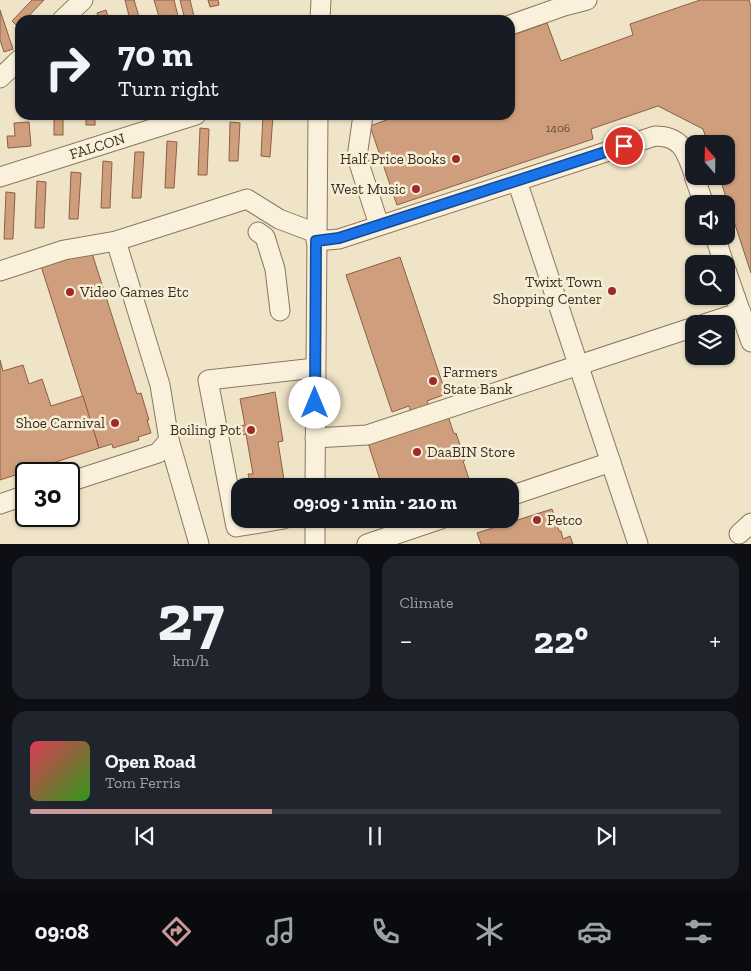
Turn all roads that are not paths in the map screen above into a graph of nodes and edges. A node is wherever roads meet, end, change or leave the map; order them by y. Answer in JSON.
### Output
{"nodes":[{"id":1,"x":83,"y":0,"type":"edge"},
{"id":2,"x":321,"y":0,"type":"edge"},
{"id":3,"x":587,"y":0,"type":"edge"},
{"id":4,"x":67,"y":15,"type":"edge"},
{"id":5,"x":320,"y":15,"type":"edge"},
{"id":6,"x":515,"y":23,"type":"edge"},
{"id":7,"x":15,"y":64,"type":"edge"},
{"id":8,"x":0,"y":78,"type":"edge"},
{"id":9,"x":180,"y":120,"type":"edge"},
{"id":10,"x":318,"y":120,"type":"edge"},
{"id":11,"x":362,"y":120,"type":"edge"},
{"id":12,"x":685,"y":151,"type":"edge"},
{"id":13,"x":0,"y":177,"type":"edge"},
{"id":14,"x":517,"y":181,"type":"junction"},
{"id":15,"x":379,"y":226,"type":"junction"},
{"id":16,"x":258,"y":232,"type":"dead end"},
{"id":17,"x":316,"y":237,"type":"junction"},
{"id":18,"x":116,"y":241,"type":"junction"},
{"id":19,"x":0,"y":271,"type":"edge"},
{"id":20,"x":735,"y":297,"type":"edge"},
{"id":21,"x":280,"y":311,"type":"dead end"},
{"id":22,"x":740,"y":312,"type":"junction"},
{"id":23,"x":731,"y":315,"type":"edge"},
{"id":24,"x":685,"y":330,"type":"edge"},
{"id":25,"x":751,"y":342,"type":"edge"},
{"id":26,"x":578,"y":365,"type":"junction"},
{"id":27,"x":315,"y":368,"type":"junction"},
{"id":28,"x":315,"y":438,"type":"junction"},
{"id":29,"x":169,"y":440,"type":"junction"},
{"id":30,"x":610,"y":462,"type":"junction"},
{"id":31,"x":80,"y":478,"type":"edge"},
{"id":32,"x":315,"y":478,"type":"edge"},
{"id":33,"x":519,"y":493,"type":"edge"},
{"id":34,"x":15,"y":499,"type":"edge"},
{"id":35,"x":231,"y":501,"type":"edge"},
{"id":36,"x":0,"y":504,"type":"edge"},
{"id":37,"x":315,"y":528,"type":"edge"},
{"id":38,"x":414,"y":528,"type":"edge"},
{"id":39,"x":199,"y":544,"type":"edge"},
{"id":40,"x":315,"y":544,"type":"edge"},
{"id":41,"x":367,"y":544,"type":"edge"},
{"id":42,"x":638,"y":544,"type":"edge"}],
"edges":[{"from":1,"to":4,"type":"street"},
{"from":2,"to":5,"type":"street"},
{"from":3,"to":6,"type":"street"},
{"from":7,"to":8,"type":"street"},
{"from":9,"to":13,"type":"street","name":"FALCON"},
{"from":10,"to":17,"type":"street"},
{"from":11,"to":15,"type":"street"},
{"from":12,"to":14,"type":"street"},
{"from":14,"to":15,"type":"street"},
{"from":14,"to":26,"type":"street"},
{"from":15,"to":17,"type":"street"},
{"from":16,"to":21,"type":"street"},
{"from":17,"to":18,"type":"street"},
{"from":17,"to":27,"type":"street"},
{"from":18,"to":19,"type":"street"},
{"from":18,"to":29,"type":"street"},
{"from":20,"to":22,"type":"street"},
{"from":22,"to":23,"type":"street"},
{"from":22,"to":25,"type":"street"},
{"from":24,"to":26,"type":"street"},
{"from":26,"to":28,"type":"street"},
{"from":26,"to":30,"type":"street"},
{"from":27,"to":28,"type":"street"},
{"from":27,"to":35,"type":"street"},
{"from":28,"to":32,"type":"street"},
{"from":29,"to":31,"type":"street"},
{"from":29,"to":39,"type":"street"},
{"from":30,"to":33,"type":"street"},
{"from":30,"to":42,"type":"street"},
{"from":34,"to":36,"type":"street"},
{"from":37,"to":40,"type":"street"},
{"from":38,"to":41,"type":"street"}]}
